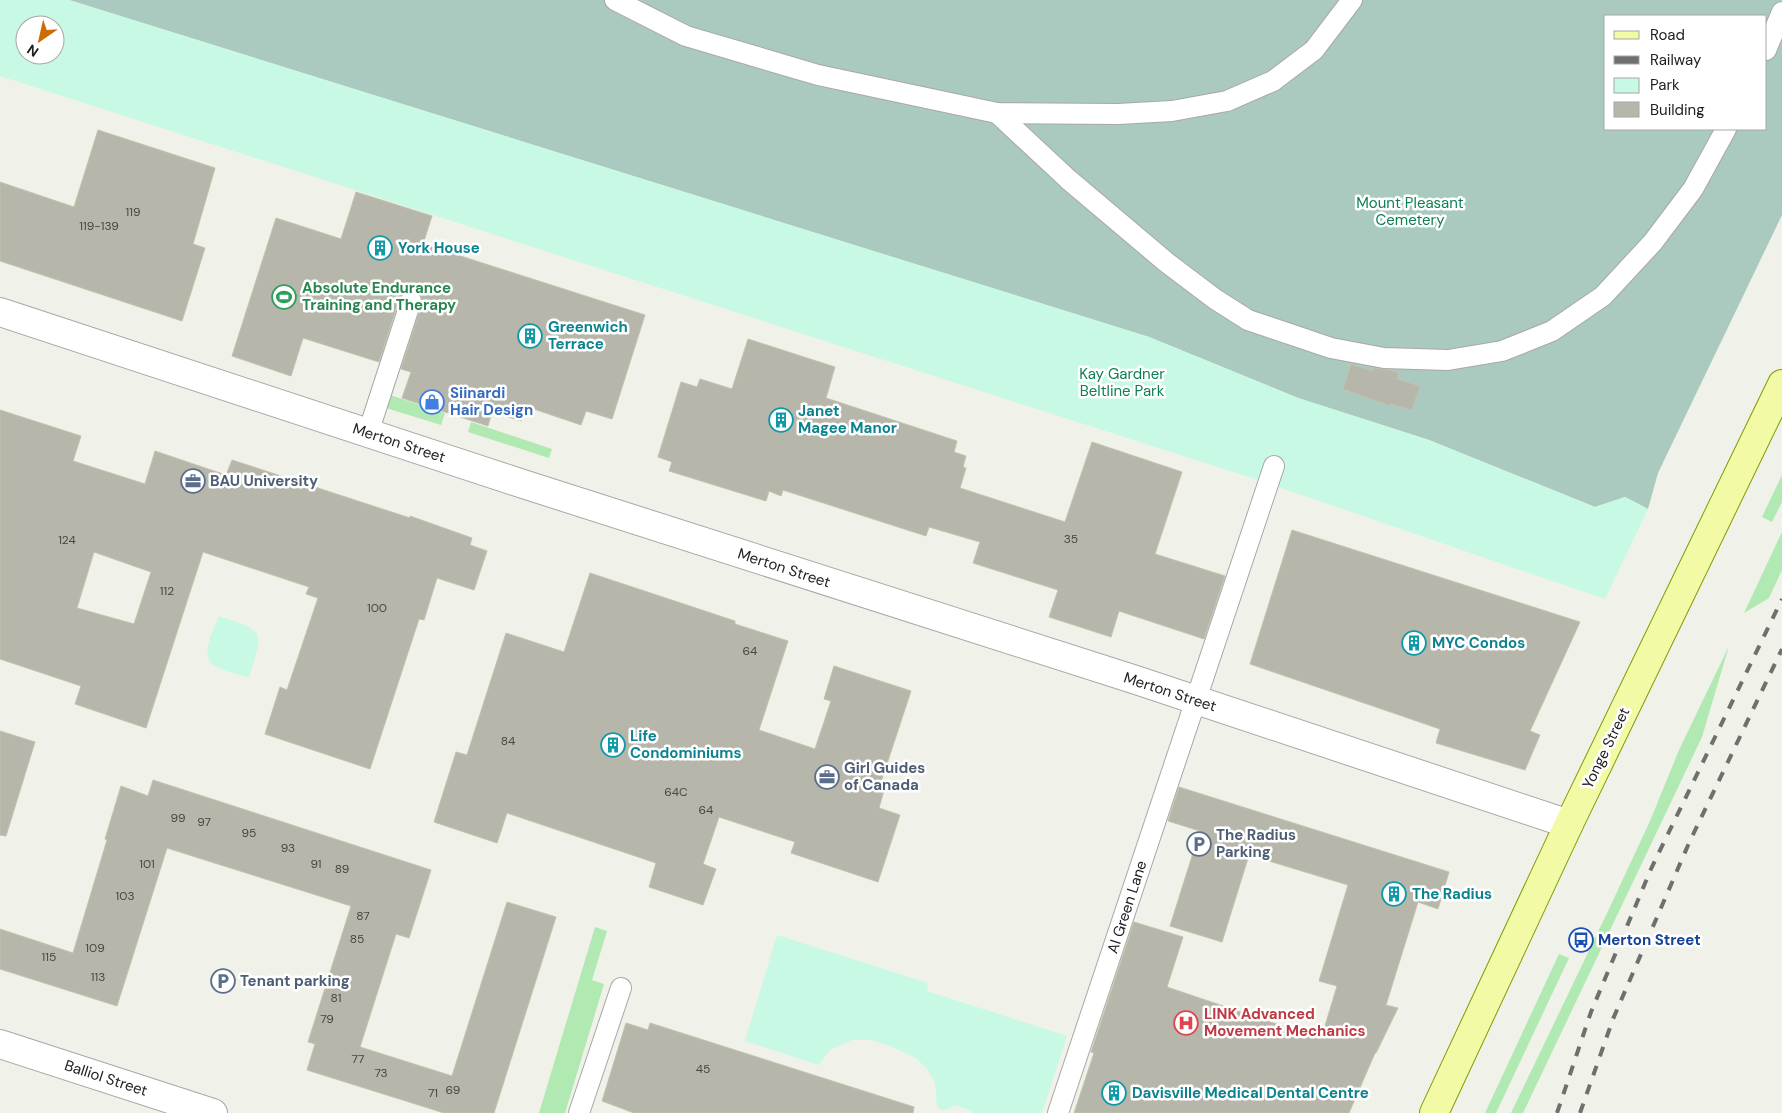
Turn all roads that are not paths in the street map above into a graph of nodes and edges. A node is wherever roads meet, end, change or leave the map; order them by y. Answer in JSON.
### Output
{"nodes":[{"id":1,"x":615,"y":0,"type":"edge"},
{"id":2,"x":1352,"y":0,"type":"edge"},
{"id":3,"x":1782,"y":12,"type":"edge"},
{"id":4,"x":1767,"y":48,"type":"edge"},
{"id":5,"x":997,"y":113,"type":"junction"},
{"id":6,"x":1725,"y":130,"type":"edge"},
{"id":7,"x":411,"y":301,"type":"dead end"},
{"id":8,"x":0,"y":312,"type":"edge"},
{"id":9,"x":1782,"y":384,"type":"edge"},
{"id":10,"x":368,"y":433,"type":"junction"},
{"id":11,"x":1274,"y":466,"type":"dead end"},
{"id":12,"x":1196,"y":700,"type":"junction"},
{"id":13,"x":1569,"y":824,"type":"junction"},
{"id":14,"x":621,"y":988,"type":"dead end"},
{"id":15,"x":0,"y":1044,"type":"edge"},
{"id":16,"x":212,"y":1113,"type":"edge"},
{"id":17,"x":580,"y":1113,"type":"edge"},
{"id":18,"x":1058,"y":1113,"type":"edge"},
{"id":19,"x":1434,"y":1113,"type":"edge"}],
"edges":[{"from":1,"to":5,"type":"lane"},
{"from":2,"to":5,"type":"lane"},
{"from":3,"to":4,"type":"lane"},
{"from":5,"to":6,"type":"lane"},
{"from":7,"to":10,"type":"lane"},
{"from":8,"to":10,"type":"street","name":"Merton Street"},
{"from":9,"to":13,"type":"main road","name":"Yonge Street"},
{"from":10,"to":12,"type":"street","name":"Merton Street"},
{"from":11,"to":12,"type":"lane","name":"Al Green Lane"},
{"from":12,"to":13,"type":"street","name":"Merton Street"},
{"from":12,"to":18,"type":"lane","name":"Al Green Lane"},
{"from":13,"to":19,"type":"main road","name":"Yonge Street"},
{"from":14,"to":17,"type":"lane"},
{"from":15,"to":16,"type":"street","name":"Balliol Street"}]}
